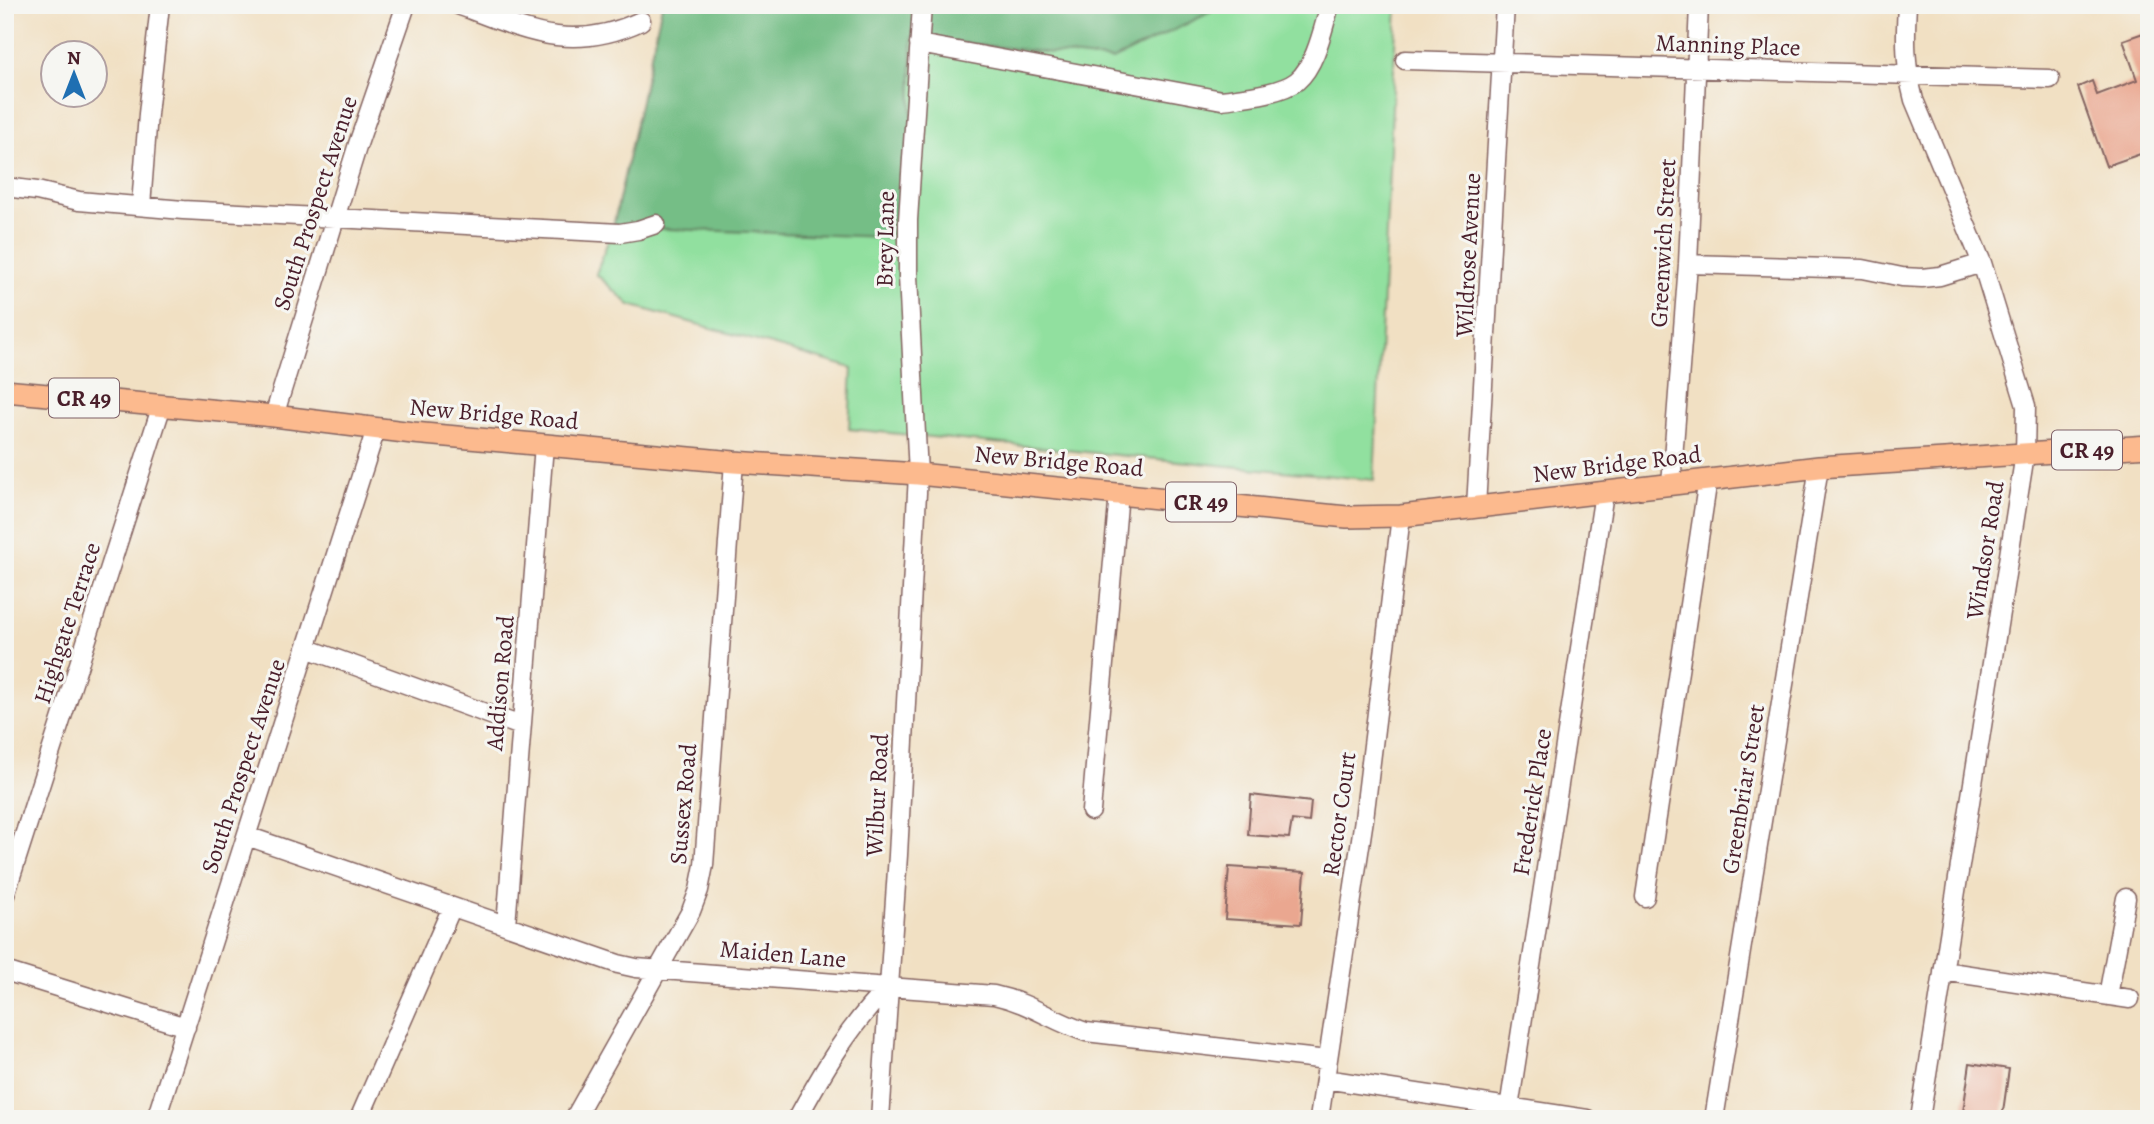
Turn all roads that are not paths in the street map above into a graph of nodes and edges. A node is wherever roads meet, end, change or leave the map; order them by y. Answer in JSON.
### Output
{"nodes":[{"id":1,"x":160,"y":5,"type":"edge"},
{"id":2,"x":406,"y":5,"type":"edge"},
{"id":3,"x":458,"y":5,"type":"edge"},
{"id":4,"x":922,"y":5,"type":"edge"},
{"id":5,"x":1330,"y":5,"type":"edge"},
{"id":6,"x":1505,"y":5,"type":"edge"},
{"id":7,"x":1699,"y":5,"type":"edge"},
{"id":8,"x":1907,"y":5,"type":"edge"},
{"id":9,"x":641,"y":20,"type":"dead end"},
{"id":10,"x":919,"y":44,"type":"junction"},
{"id":11,"x":1405,"y":60,"type":"dead end"},
{"id":12,"x":1503,"y":63,"type":"junction"},
{"id":13,"x":1696,"y":68,"type":"junction"},
{"id":14,"x":1908,"y":75,"type":"junction"},
{"id":15,"x":2050,"y":79,"type":"dead end"},
{"id":16,"x":5,"y":187,"type":"edge"},
{"id":17,"x":141,"y":206,"type":"junction"},
{"id":18,"x":335,"y":218,"type":"junction"},
{"id":19,"x":656,"y":224,"type":"dead end"},
{"id":20,"x":1982,"y":263,"type":"junction"},
{"id":21,"x":1688,"y":264,"type":"junction"},
{"id":22,"x":5,"y":391,"type":"edge"},
{"id":23,"x":162,"y":405,"type":"junction"},
{"id":24,"x":274,"y":416,"type":"junction"},
{"id":25,"x":376,"y":429,"type":"junction"},
{"id":26,"x":544,"y":445,"type":"junction"},
{"id":27,"x":2149,"y":446,"type":"edge"},
{"id":28,"x":2025,"y":454,"type":"junction"},
{"id":29,"x":734,"y":462,"type":"junction"},
{"id":30,"x":1819,"y":467,"type":"junction"},
{"id":31,"x":918,"y":474,"type":"junction"},
{"id":32,"x":1708,"y":479,"type":"junction"},
{"id":33,"x":1671,"y":484,"type":"junction"},
{"id":34,"x":1119,"y":493,"type":"junction"},
{"id":35,"x":1604,"y":493,"type":"junction"},
{"id":36,"x":1476,"y":507,"type":"junction"},
{"id":37,"x":1401,"y":516,"type":"junction"},
{"id":38,"x":306,"y":648,"type":"junction"},
{"id":39,"x":521,"y":726,"type":"junction"},
{"id":40,"x":1091,"y":811,"type":"dead end"},
{"id":41,"x":247,"y":836,"type":"junction"},
{"id":42,"x":5,"y":895,"type":"edge"},
{"id":43,"x":1645,"y":897,"type":"dead end"},
{"id":44,"x":2126,"y":898,"type":"dead end"},
{"id":45,"x":452,"y":907,"type":"junction"},
{"id":46,"x":506,"y":925,"type":"junction"},
{"id":47,"x":659,"y":968,"type":"junction"},
{"id":48,"x":5,"y":971,"type":"edge"},
{"id":49,"x":1943,"y":971,"type":"junction"},
{"id":50,"x":888,"y":987,"type":"junction"},
{"id":51,"x":2108,"y":996,"type":"junction"},
{"id":52,"x":2130,"y":999,"type":"dead end"},
{"id":53,"x":186,"y":1027,"type":"junction"},
{"id":54,"x":1327,"y":1060,"type":"junction"},
{"id":55,"x":1325,"y":1079,"type":"junction"},
{"id":56,"x":1510,"y":1113,"type":"edge"},
{"id":57,"x":156,"y":1119,"type":"edge"},
{"id":58,"x":359,"y":1119,"type":"edge"},
{"id":59,"x":574,"y":1119,"type":"edge"},
{"id":60,"x":797,"y":1119,"type":"edge"},
{"id":61,"x":880,"y":1119,"type":"edge"},
{"id":62,"x":1319,"y":1119,"type":"edge"},
{"id":63,"x":1587,"y":1119,"type":"edge"},
{"id":64,"x":1714,"y":1119,"type":"edge"},
{"id":65,"x":1920,"y":1119,"type":"edge"}],
"edges":[{"from":1,"to":17,"type":"street"},
{"from":2,"to":18,"type":"street","name":"South Prospect Avenue"},
{"from":3,"to":9,"type":"street"},
{"from":4,"to":10,"type":"street","name":"Brey Lane"},
{"from":5,"to":10,"type":"street"},
{"from":6,"to":12,"type":"street","name":"Wildrose Avenue"},
{"from":7,"to":13,"type":"street","name":"Greenwich Street"},
{"from":8,"to":14,"type":"street","name":"Windsor Road"},
{"from":10,"to":31,"type":"street","name":"Brey Lane"},
{"from":11,"to":12,"type":"street","name":"Manning Place"},
{"from":12,"to":13,"type":"street","name":"Manning Place"},
{"from":12,"to":36,"type":"street","name":"Wildrose Avenue"},
{"from":13,"to":14,"type":"street","name":"Manning Place"},
{"from":13,"to":21,"type":"street","name":"Greenwich Street"},
{"from":14,"to":15,"type":"street","name":"Manning Place"},
{"from":14,"to":20,"type":"street","name":"Windsor Road"},
{"from":16,"to":17,"type":"street"},
{"from":17,"to":18,"type":"street"},
{"from":18,"to":19,"type":"street"},
{"from":18,"to":24,"type":"street","name":"South Prospect Avenue"},
{"from":20,"to":21,"type":"street"},
{"from":20,"to":28,"type":"street","name":"Windsor Road"},
{"from":21,"to":33,"type":"street","name":"Greenwich Street"},
{"from":22,"to":23,"type":"main road","name":"New Bridge Road","number":"CR 49"},
{"from":23,"to":24,"type":"main road","name":"New Bridge Road","number":"CR 49"},
{"from":23,"to":42,"type":"street","name":"Highgate Terrace"},
{"from":24,"to":25,"type":"main road","name":"New Bridge Road","number":"CR 49"},
{"from":25,"to":26,"type":"main road","name":"New Bridge Road","number":"CR 49"},
{"from":25,"to":38,"type":"street","name":"South Prospect Avenue"},
{"from":26,"to":29,"type":"main road","name":"New Bridge Road","number":"CR 49"},
{"from":26,"to":39,"type":"street","name":"Addison Road"},
{"from":27,"to":28,"type":"main road","name":"New Bridge Road","number":"CR 49"},
{"from":28,"to":30,"type":"main road","name":"New Bridge Road","number":"CR 49"},
{"from":28,"to":49,"type":"street","name":"Windsor Road"},
{"from":29,"to":31,"type":"main road","name":"New Bridge Road","number":"CR 49"},
{"from":29,"to":47,"type":"street","name":"Sussex Road"},
{"from":30,"to":32,"type":"main road","name":"New Bridge Road","number":"CR 49"},
{"from":30,"to":64,"type":"street","name":"Greenbriar Street"},
{"from":31,"to":34,"type":"main road","name":"New Bridge Road","number":"CR 49"},
{"from":31,"to":50,"type":"street","name":"Wilbur Road"},
{"from":32,"to":33,"type":"main road","name":"New Bridge Road","number":"CR 49"},
{"from":32,"to":43,"type":"street"},
{"from":33,"to":35,"type":"main road","name":"New Bridge Road","number":"CR 49"},
{"from":34,"to":37,"type":"main road","name":"New Bridge Road","number":"CR 49"},
{"from":34,"to":40,"type":"street"},
{"from":35,"to":36,"type":"main road","name":"New Bridge Road","number":"CR 49"},
{"from":35,"to":56,"type":"street","name":"Frederick Place"},
{"from":36,"to":37,"type":"main road","name":"New Bridge Road","number":"CR 49"},
{"from":37,"to":54,"type":"street","name":"Rector Court"},
{"from":38,"to":39,"type":"street"},
{"from":38,"to":41,"type":"street","name":"South Prospect Avenue"},
{"from":39,"to":46,"type":"street","name":"Addison Road"},
{"from":41,"to":45,"type":"street","name":"Maiden Lane"},
{"from":41,"to":53,"type":"street","name":"South Prospect Avenue"},
{"from":44,"to":51,"type":"street"},
{"from":45,"to":46,"type":"street","name":"Maiden Lane"},
{"from":45,"to":58,"type":"street"},
{"from":46,"to":47,"type":"street","name":"Maiden Lane"},
{"from":47,"to":50,"type":"street","name":"Maiden Lane"},
{"from":47,"to":59,"type":"street","name":"Sussex Road"},
{"from":48,"to":53,"type":"street"},
{"from":49,"to":51,"type":"street"},
{"from":49,"to":65,"type":"street","name":"Windsor Road"},
{"from":50,"to":54,"type":"street","name":"Maiden Lane"},
{"from":50,"to":60,"type":"street"},
{"from":50,"to":61,"type":"street","name":"Wilbur Road"},
{"from":51,"to":52,"type":"street"},
{"from":53,"to":57,"type":"street","name":"South Prospect Avenue"},
{"from":54,"to":55,"type":"street","name":"Rector Court"},
{"from":55,"to":56,"type":"street"},
{"from":55,"to":62,"type":"street","name":"Rector Court"},
{"from":56,"to":63,"type":"street"}]}
